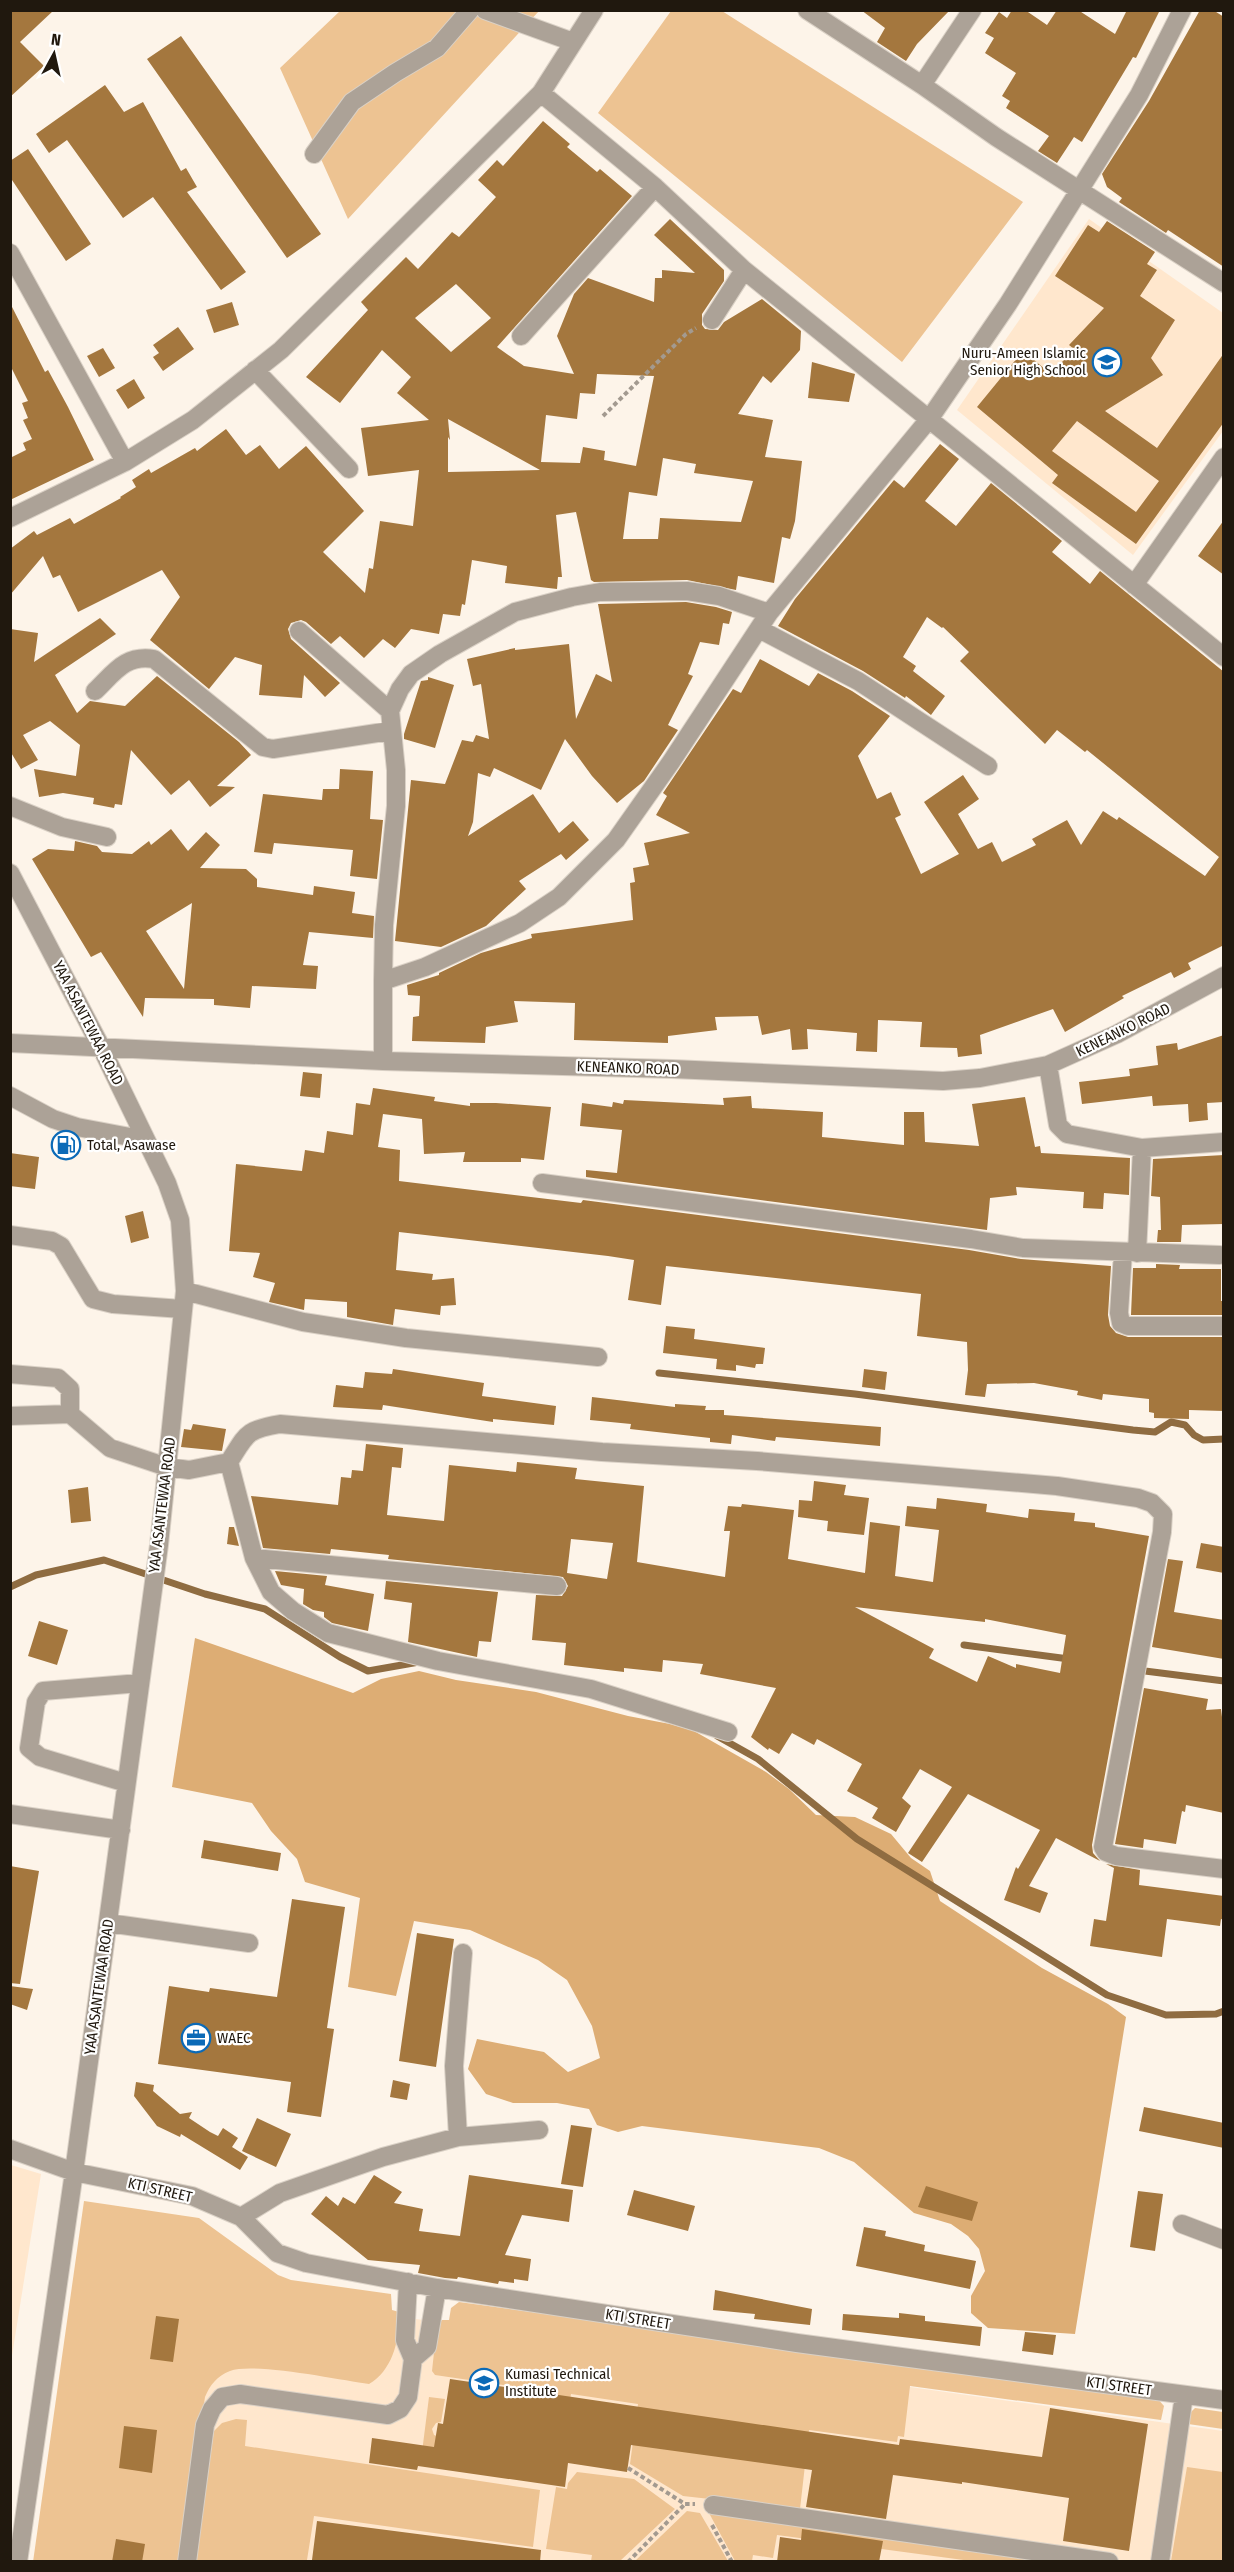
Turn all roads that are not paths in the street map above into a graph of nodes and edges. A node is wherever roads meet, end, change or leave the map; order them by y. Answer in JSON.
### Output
{"nodes":[{"id":1,"x":470,"y":10,"type":"edge"},
{"id":2,"x":485,"y":10,"type":"edge"},
{"id":3,"x":594,"y":10,"type":"edge"},
{"id":4,"x":807,"y":10,"type":"edge"},
{"id":5,"x":972,"y":10,"type":"edge"},
{"id":6,"x":1182,"y":10,"type":"edge"},
{"id":7,"x":573,"y":42,"type":"junction"},
{"id":8,"x":922,"y":85,"type":"junction"},
{"id":9,"x":541,"y":93,"type":"junction"},
{"id":10,"x":314,"y":154,"type":"dead end"},
{"id":11,"x":655,"y":187,"type":"junction"},
{"id":12,"x":1078,"y":189,"type":"junction"},
{"id":13,"x":10,"y":253,"type":"edge"},
{"id":14,"x":744,"y":270,"type":"junction"},
{"id":15,"x":1224,"y":283,"type":"edge"},
{"id":16,"x":712,"y":320,"type":"road end"},
{"id":17,"x":521,"y":336,"type":"dead end"},
{"id":18,"x":255,"y":370,"type":"junction"},
{"id":19,"x":930,"y":418,"type":"junction"},
{"id":20,"x":1224,"y":457,"type":"edge"},
{"id":21,"x":124,"y":462,"type":"junction"},
{"id":22,"x":350,"y":468,"type":"dead end"},
{"id":23,"x":10,"y":518,"type":"edge"},
{"id":24,"x":1134,"y":585,"type":"junction"},
{"id":25,"x":769,"y":613,"type":"junction"},
{"id":26,"x":759,"y":629,"type":"junction"},
{"id":27,"x":299,"y":632,"type":"dead end"},
{"id":28,"x":1224,"y":657,"type":"edge"},
{"id":29,"x":95,"y":691,"type":"dead end"},
{"id":30,"x":390,"y":711,"type":"junction"},
{"id":31,"x":390,"y":731,"type":"junction"},
{"id":32,"x":988,"y":766,"type":"dead end"},
{"id":33,"x":10,"y":806,"type":"edge"},
{"id":34,"x":107,"y":837,"type":"dead end"},
{"id":35,"x":10,"y":873,"type":"edge"},
{"id":36,"x":1224,"y":976,"type":"edge"},
{"id":37,"x":383,"y":981,"type":"junction"},
{"id":38,"x":10,"y":1043,"type":"edge"},
{"id":39,"x":101,"y":1047,"type":"junction"},
{"id":40,"x":383,"y":1061,"type":"junction"},
{"id":41,"x":1048,"y":1065,"type":"junction"},
{"id":42,"x":10,"y":1096,"type":"edge"},
{"id":43,"x":147,"y":1140,"type":"junction"},
{"id":44,"x":1224,"y":1143,"type":"edge"},
{"id":45,"x":1142,"y":1148,"type":"junction"},
{"id":46,"x":542,"y":1183,"type":"dead end"},
{"id":47,"x":10,"y":1235,"type":"edge"},
{"id":48,"x":1130,"y":1252,"type":"junction"},
{"id":49,"x":1220,"y":1256,"type":"dead end"},
{"id":50,"x":185,"y":1291,"type":"junction"},
{"id":51,"x":182,"y":1310,"type":"junction"},
{"id":52,"x":1224,"y":1326,"type":"edge"},
{"id":53,"x":598,"y":1357,"type":"dead end"},
{"id":54,"x":10,"y":1374,"type":"edge"},
{"id":55,"x":70,"y":1414,"type":"junction"},
{"id":56,"x":10,"y":1416,"type":"edge"},
{"id":57,"x":229,"y":1462,"type":"junction"},
{"id":58,"x":167,"y":1467,"type":"junction"},
{"id":59,"x":254,"y":1558,"type":"junction"},
{"id":60,"x":557,"y":1586,"type":"dead end"},
{"id":61,"x":140,"y":1683,"type":"junction"},
{"id":62,"x":728,"y":1732,"type":"dead end"},
{"id":63,"x":126,"y":1784,"type":"junction"},
{"id":64,"x":10,"y":1814,"type":"edge"},
{"id":65,"x":121,"y":1830,"type":"junction"},
{"id":66,"x":1224,"y":1869,"type":"edge"},
{"id":67,"x":108,"y":1923,"type":"junction"},
{"id":68,"x":249,"y":1943,"type":"dead end"},
{"id":69,"x":463,"y":1953,"type":"dead end"},
{"id":70,"x":539,"y":2130,"type":"dead end"},
{"id":71,"x":458,"y":2137,"type":"junction"},
{"id":72,"x":10,"y":2149,"type":"edge"},
{"id":73,"x":74,"y":2172,"type":"junction"},
{"id":74,"x":241,"y":2217,"type":"junction"},
{"id":75,"x":1182,"y":2224,"type":"dead end"},
{"id":76,"x":1224,"y":2241,"type":"edge"},
{"id":77,"x":408,"y":2282,"type":"junction"},
{"id":78,"x":437,"y":2288,"type":"junction"},
{"id":79,"x":413,"y":2359,"type":"junction"},
{"id":80,"x":1184,"y":2395,"type":"junction"},
{"id":81,"x":1224,"y":2400,"type":"edge"},
{"id":82,"x":712,"y":2514,"type":"road end"},
{"id":83,"x":18,"y":2562,"type":"edge"},
{"id":84,"x":187,"y":2562,"type":"edge"},
{"id":85,"x":1108,"y":2562,"type":"edge"},
{"id":86,"x":1160,"y":2562,"type":"edge"}],
"edges":[{"from":1,"to":10,"type":"street"},
{"from":2,"to":7,"type":"street"},
{"from":3,"to":7,"type":"street"},
{"from":4,"to":8,"type":"street"},
{"from":5,"to":8,"type":"street"},
{"from":6,"to":12,"type":"street"},
{"from":7,"to":9,"type":"street"},
{"from":8,"to":12,"type":"street"},
{"from":9,"to":11,"type":"street"},
{"from":9,"to":18,"type":"street"},
{"from":11,"to":14,"type":"street"},
{"from":11,"to":17,"type":"street"},
{"from":12,"to":15,"type":"street"},
{"from":12,"to":19,"type":"street"},
{"from":13,"to":21,"type":"street"},
{"from":14,"to":16,"type":"street"},
{"from":14,"to":19,"type":"street"},
{"from":18,"to":21,"type":"street"},
{"from":18,"to":22,"type":"street"},
{"from":19,"to":24,"type":"street"},
{"from":19,"to":25,"type":"street"},
{"from":20,"to":24,"type":"street"},
{"from":21,"to":23,"type":"street"},
{"from":24,"to":28,"type":"street"},
{"from":25,"to":26,"type":"street"},
{"from":25,"to":30,"type":"street"},
{"from":26,"to":32,"type":"street"},
{"from":26,"to":37,"type":"street"},
{"from":27,"to":30,"type":"street"},
{"from":29,"to":31,"type":"street"},
{"from":30,"to":31,"type":"street"},
{"from":31,"to":37,"type":"street"},
{"from":33,"to":34,"type":"street"},
{"from":35,"to":39,"type":"street","name":"YAA ASANTEWAA ROAD"},
{"from":36,"to":41,"type":"street","name":"KENEANKO ROAD"},
{"from":37,"to":40,"type":"street"},
{"from":38,"to":39,"type":"street","name":"KENEANKO ROAD"},
{"from":39,"to":40,"type":"street","name":"KENEANKO ROAD"},
{"from":39,"to":43,"type":"street","name":"YAA ASANTEWAA ROAD"},
{"from":40,"to":41,"type":"street","name":"KENEANKO ROAD"},
{"from":41,"to":45,"type":"street"},
{"from":42,"to":43,"type":"street"},
{"from":43,"to":50,"type":"street","name":"YAA ASANTEWAA ROAD"},
{"from":44,"to":45,"type":"street"},
{"from":45,"to":48,"type":"street"},
{"from":46,"to":48,"type":"street"},
{"from":47,"to":51,"type":"street"},
{"from":48,"to":49,"type":"street"},
{"from":48,"to":52,"type":"street"},
{"from":50,"to":51,"type":"street","name":"YAA ASANTEWAA ROAD"},
{"from":50,"to":53,"type":"street"},
{"from":51,"to":58,"type":"street","name":"YAA ASANTEWAA ROAD"},
{"from":54,"to":55,"type":"street"},
{"from":55,"to":56,"type":"street"},
{"from":55,"to":58,"type":"street"},
{"from":57,"to":58,"type":"street"},
{"from":57,"to":59,"type":"street"},
{"from":57,"to":66,"type":"street"},
{"from":58,"to":61,"type":"street","name":"YAA ASANTEWAA ROAD"},
{"from":59,"to":60,"type":"street"},
{"from":59,"to":62,"type":"street"},
{"from":61,"to":63,"type":"street","name":"YAA ASANTEWAA ROAD"},
{"from":61,"to":63,"type":"street"},
{"from":63,"to":65,"type":"street","name":"YAA ASANTEWAA ROAD"},
{"from":64,"to":65,"type":"street"},
{"from":65,"to":67,"type":"street","name":"YAA ASANTEWAA ROAD"},
{"from":67,"to":68,"type":"street"},
{"from":67,"to":73,"type":"street","name":"YAA ASANTEWAA ROAD"},
{"from":69,"to":71,"type":"street"},
{"from":70,"to":71,"type":"street"},
{"from":71,"to":74,"type":"street"},
{"from":72,"to":73,"type":"street","name":"KTI STREET"},
{"from":73,"to":74,"type":"street","name":"KTI STREET"},
{"from":73,"to":83,"type":"street","name":"YAA ASANTEWAA ROAD"},
{"from":74,"to":77,"type":"street","name":"KTI STREET"},
{"from":75,"to":76,"type":"street"},
{"from":77,"to":78,"type":"street","name":"KTI STREET"},
{"from":77,"to":79,"type":"street"},
{"from":78,"to":79,"type":"street"},
{"from":78,"to":80,"type":"street","name":"KTI STREET"},
{"from":79,"to":84,"type":"street"},
{"from":80,"to":81,"type":"street","name":"KTI STREET"},
{"from":80,"to":86,"type":"street"},
{"from":82,"to":85,"type":"street"}]}
